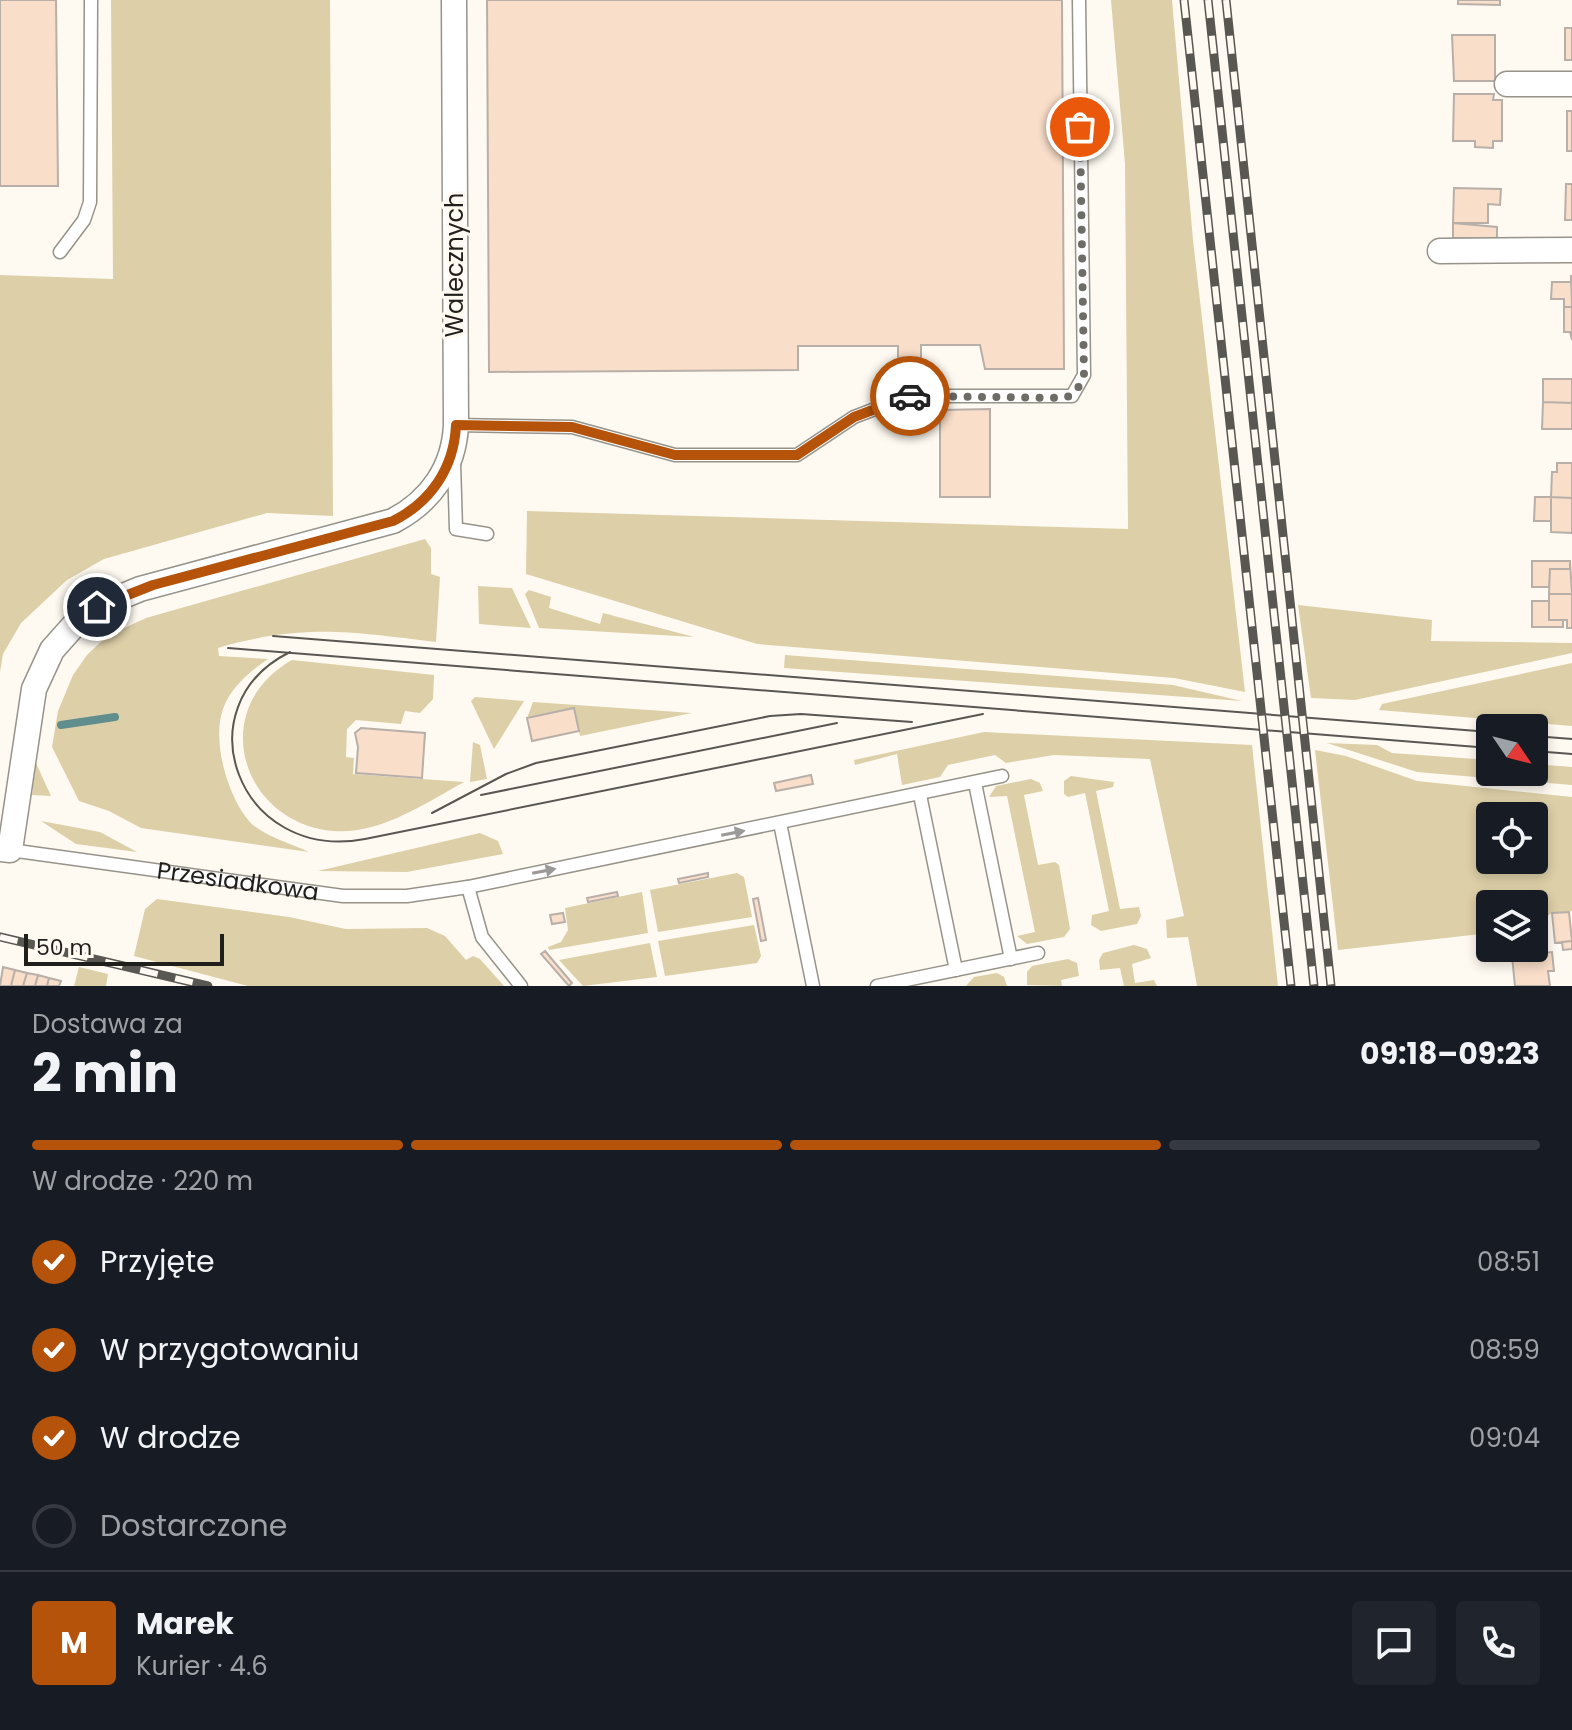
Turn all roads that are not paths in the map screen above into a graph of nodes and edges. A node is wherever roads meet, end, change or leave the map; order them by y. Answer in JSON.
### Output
{"nodes":[{"id":1,"x":91,"y":0,"type":"edge"},
{"id":2,"x":454,"y":0,"type":"edge"},
{"id":3,"x":1079,"y":0,"type":"edge"},
{"id":4,"x":1507,"y":84,"type":"dead end"},
{"id":5,"x":1572,"y":84,"type":"edge"},
{"id":6,"x":1572,"y":250,"type":"edge"},
{"id":7,"x":1440,"y":251,"type":"dead end"},
{"id":8,"x":60,"y":252,"type":"dead end"},
{"id":9,"x":455,"y":437,"type":"junction"},
{"id":10,"x":487,"y":534,"type":"dead end"},
{"id":11,"x":1002,"y":776,"type":"dead end"},
{"id":12,"x":975,"y":783,"type":"junction"},
{"id":13,"x":920,"y":795,"type":"junction"},
{"id":14,"x":780,"y":823,"type":"junction"},
{"id":15,"x":5,"y":849,"type":"edge"},
{"id":16,"x":468,"y":887,"type":"junction"},
{"id":17,"x":1038,"y":953,"type":"dead end"},
{"id":18,"x":1011,"y":959,"type":"junction"},
{"id":19,"x":956,"y":970,"type":"junction"},
{"id":20,"x":521,"y":986,"type":"edge"},
{"id":21,"x":813,"y":986,"type":"edge"},
{"id":22,"x":877,"y":986,"type":"edge"}],
"edges":[{"from":1,"to":8,"type":"lane"},
{"from":2,"to":9,"type":"street","name":"Walecznych"},
{"from":3,"to":9,"type":"lane"},
{"from":4,"to":5,"type":"street"},
{"from":6,"to":7,"type":"street"},
{"from":9,"to":10,"type":"lane","name":"Walecznych"},
{"from":9,"to":15,"type":"street","name":"Przesiadkowa"},
{"from":11,"to":12,"type":"lane","name":"Przesiadkowa"},
{"from":12,"to":13,"type":"lane","name":"Przesiadkowa"},
{"from":12,"to":18,"type":"lane"},
{"from":13,"to":14,"type":"lane","name":"Przesiadkowa"},
{"from":13,"to":19,"type":"lane"},
{"from":16,"to":14,"type":"lane","name":"Przesiadkowa","one_way":true},
{"from":14,"to":21,"type":"lane"},
{"from":15,"to":16,"type":"lane","name":"Przesiadkowa"},
{"from":16,"to":20,"type":"lane"},
{"from":17,"to":18,"type":"lane"},
{"from":18,"to":19,"type":"lane"},
{"from":19,"to":22,"type":"lane"}]}
